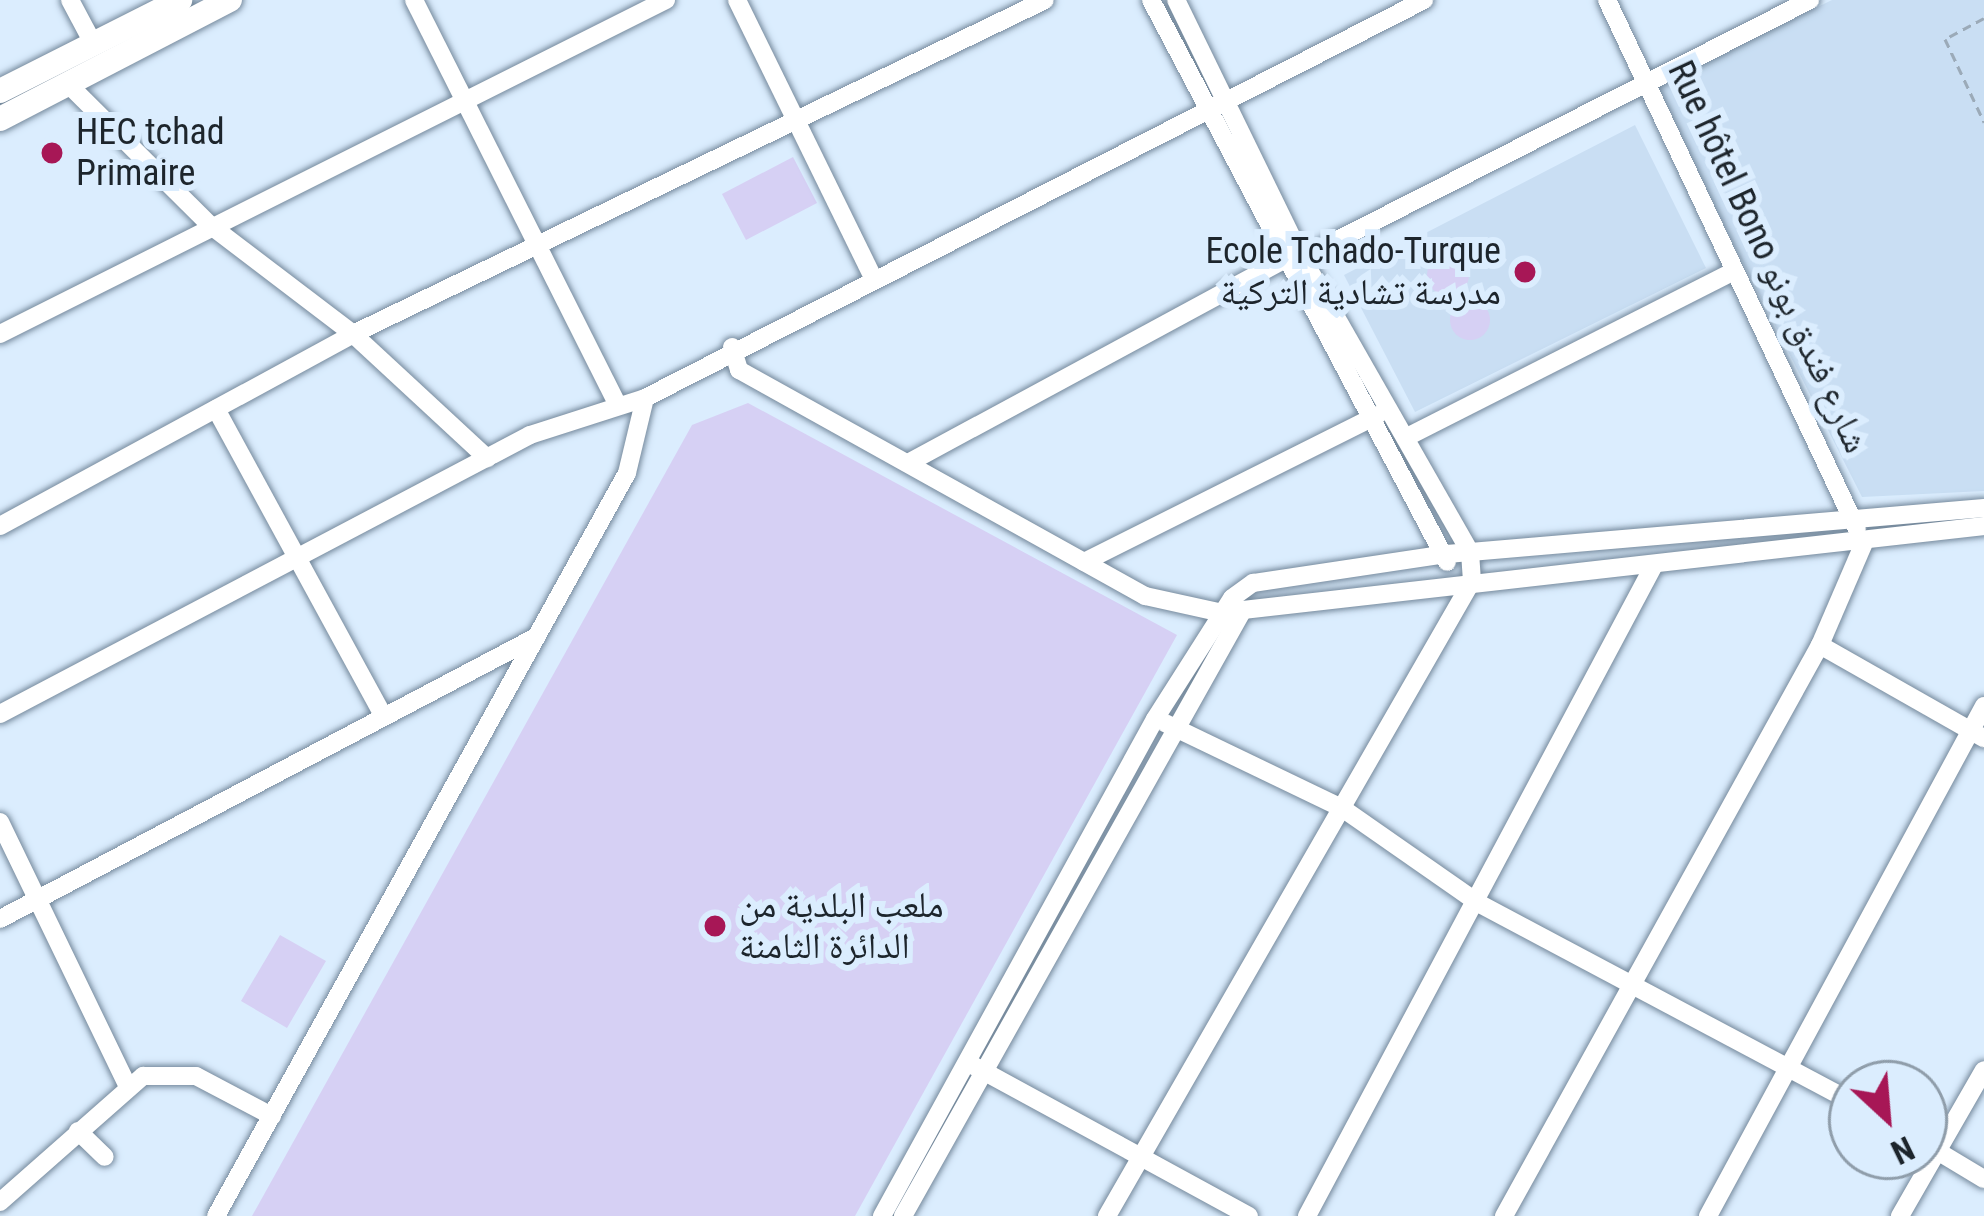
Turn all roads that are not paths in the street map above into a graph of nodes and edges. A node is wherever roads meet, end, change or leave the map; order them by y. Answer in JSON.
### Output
{"nodes":[{"id":1,"x":70,"y":0,"type":"edge"},
{"id":2,"x":181,"y":0,"type":"edge"},
{"id":3,"x":230,"y":0,"type":"edge"},
{"id":4,"x":414,"y":0,"type":"edge"},
{"id":5,"x":666,"y":0,"type":"edge"},
{"id":6,"x":737,"y":0,"type":"edge"},
{"id":7,"x":1045,"y":0,"type":"edge"},
{"id":8,"x":1151,"y":0,"type":"edge"},
{"id":9,"x":1176,"y":0,"type":"edge"},
{"id":10,"x":1424,"y":0,"type":"edge"},
{"id":11,"x":1607,"y":0,"type":"edge"},
{"id":12,"x":1810,"y":0,"type":"edge"},
{"id":13,"x":93,"y":43,"type":"junction"},
{"id":14,"x":1654,"y":83,"type":"junction"},
{"id":15,"x":68,"y":84,"type":"junction"},
{"id":16,"x":0,"y":91,"type":"edge"},
{"id":17,"x":1226,"y":99,"type":"junction"},
{"id":18,"x":467,"y":100,"type":"junction"},
{"id":19,"x":1206,"y":108,"type":"junction"},
{"id":20,"x":0,"y":119,"type":"edge"},
{"id":21,"x":799,"y":123,"type":"junction"},
{"id":22,"x":210,"y":225,"type":"junction"},
{"id":23,"x":546,"y":246,"type":"junction"},
{"id":24,"x":1293,"y":259,"type":"junction"},
{"id":25,"x":1734,"y":271,"type":"junction"},
{"id":26,"x":872,"y":273,"type":"junction"},
{"id":27,"x":0,"y":334,"type":"edge"},
{"id":28,"x":353,"y":334,"type":"junction"},
{"id":29,"x":732,"y":347,"type":"junction"},
{"id":30,"x":645,"y":398,"type":"junction"},
{"id":31,"x":615,"y":400,"type":"junction"},
{"id":32,"x":216,"y":409,"type":"junction"},
{"id":33,"x":1377,"y":415,"type":"junction"},
{"id":34,"x":1409,"y":436,"type":"junction"},
{"id":35,"x":487,"y":458,"type":"junction"},
{"id":36,"x":910,"y":462,"type":"junction"},
{"id":37,"x":1984,"y":508,"type":"edge"},
{"id":38,"x":1854,"y":522,"type":"junction"},
{"id":39,"x":0,"y":526,"type":"edge"},
{"id":40,"x":1984,"y":526,"type":"edge"},
{"id":41,"x":1862,"y":544,"type":"junction"},
{"id":42,"x":1470,"y":552,"type":"junction"},
{"id":43,"x":1447,"y":554,"type":"junction"},
{"id":44,"x":301,"y":558,"type":"junction"},
{"id":45,"x":1084,"y":562,"type":"junction"},
{"id":46,"x":1654,"y":565,"type":"junction"},
{"id":47,"x":1460,"y":585,"type":"junction"},
{"id":48,"x":1222,"y":613,"type":"junction"},
{"id":49,"x":536,"y":637,"type":"junction"},
{"id":50,"x":1820,"y":645,"type":"junction"},
{"id":51,"x":1984,"y":706,"type":"edge"},
{"id":52,"x":0,"y":714,"type":"edge"},
{"id":53,"x":382,"y":714,"type":"junction"},
{"id":54,"x":1164,"y":723,"type":"junction"},
{"id":55,"x":1977,"y":734,"type":"edge"},
{"id":56,"x":1342,"y":808,"type":"junction"},
{"id":57,"x":0,"y":822,"type":"edge"},
{"id":58,"x":39,"y":899,"type":"junction"},
{"id":59,"x":1478,"y":903,"type":"junction"},
{"id":60,"x":0,"y":919,"type":"edge"},
{"id":61,"x":1634,"y":986,"type":"junction"},
{"id":62,"x":976,"y":1067,"type":"junction"},
{"id":63,"x":1790,"y":1067,"type":"junction"},
{"id":64,"x":1984,"y":1070,"type":"edge"},
{"id":65,"x":127,"y":1085,"type":"junction"},
{"id":66,"x":1828,"y":1088,"type":"edge"},
{"id":67,"x":272,"y":1117,"type":"junction"},
{"id":68,"x":1948,"y":1121,"type":"edge"},
{"id":69,"x":78,"y":1131,"type":"junction"},
{"id":70,"x":1142,"y":1154,"type":"junction"},
{"id":71,"x":105,"y":1157,"type":"dead end"},
{"id":72,"x":1948,"y":1158,"type":"edge"},
{"id":73,"x":0,"y":1170,"type":"edge"},
{"id":74,"x":1984,"y":1179,"type":"edge"},
{"id":75,"x":1916,"y":1180,"type":"edge"},
{"id":76,"x":16,"y":1188,"type":"junction"},
{"id":77,"x":0,"y":1202,"type":"edge"},
{"id":78,"x":216,"y":1216,"type":"edge"},
{"id":79,"x":882,"y":1216,"type":"edge"},
{"id":80,"x":903,"y":1216,"type":"edge"},
{"id":81,"x":1107,"y":1216,"type":"edge"},
{"id":82,"x":1249,"y":1216,"type":"edge"},
{"id":83,"x":1307,"y":1216,"type":"edge"},
{"id":84,"x":1504,"y":1216,"type":"edge"},
{"id":85,"x":1708,"y":1216,"type":"edge"},
{"id":86,"x":1900,"y":1216,"type":"edge"}],
"edges":[{"from":1,"to":13,"type":"street"},
{"from":2,"to":13,"type":"main road"},
{"from":3,"to":15,"type":"main road"},
{"from":4,"to":18,"type":"street"},
{"from":5,"to":18,"type":"street"},
{"from":6,"to":21,"type":"street"},
{"from":7,"to":21,"type":"street"},
{"from":8,"to":19,"type":"street"},
{"from":9,"to":17,"type":"street"},
{"from":10,"to":17,"type":"street"},
{"from":11,"to":14,"type":"street","name":"Rue hôtel Bono شارع فندق بونو"},
{"from":12,"to":14,"type":"street"},
{"from":13,"to":16,"type":"main road"},
{"from":14,"to":24,"type":"street"},
{"from":14,"to":25,"type":"street","name":"Rue hôtel Bono شارع فندق بونو"},
{"from":15,"to":20,"type":"main road"},
{"from":15,"to":22,"type":"street"},
{"from":17,"to":19,"type":"street"},
{"from":17,"to":24,"type":"street"},
{"from":18,"to":22,"type":"street"},
{"from":18,"to":23,"type":"street"},
{"from":19,"to":24,"type":"street"},
{"from":19,"to":26,"type":"street"},
{"from":21,"to":23,"type":"street"},
{"from":21,"to":26,"type":"street"},
{"from":22,"to":27,"type":"street"},
{"from":22,"to":28,"type":"street"},
{"from":23,"to":28,"type":"street"},
{"from":23,"to":31,"type":"street"},
{"from":24,"to":33,"type":"street"},
{"from":24,"to":34,"type":"street"},
{"from":24,"to":36,"type":"street"},
{"from":25,"to":34,"type":"street"},
{"from":25,"to":38,"type":"street","name":"Rue hôtel Bono شارع فندق بونو"},
{"from":26,"to":29,"type":"street"},
{"from":28,"to":32,"type":"street"},
{"from":28,"to":35,"type":"street"},
{"from":29,"to":30,"type":"street"},
{"from":29,"to":36,"type":"street"},
{"from":30,"to":31,"type":"street"},
{"from":30,"to":49,"type":"street"},
{"from":31,"to":35,"type":"street"},
{"from":32,"to":39,"type":"street"},
{"from":32,"to":44,"type":"street"},
{"from":33,"to":43,"type":"street"},
{"from":33,"to":45,"type":"street"},
{"from":34,"to":42,"type":"street"},
{"from":35,"to":44,"type":"street"},
{"from":36,"to":45,"type":"street"},
{"from":37,"to":38,"type":"street"},
{"from":38,"to":41,"type":"street","name":"Rue hôtel Bono شارع فندق بونو"},
{"from":38,"to":42,"type":"street"},
{"from":40,"to":41,"type":"street"},
{"from":41,"to":46,"type":"street"},
{"from":41,"to":50,"type":"street"},
{"from":42,"to":43,"type":"street"},
{"from":42,"to":47,"type":"street"},
{"from":43,"to":47,"type":"street"},
{"from":43,"to":48,"type":"street"},
{"from":44,"to":52,"type":"street"},
{"from":44,"to":53,"type":"street"},
{"from":45,"to":48,"type":"street"},
{"from":46,"to":47,"type":"street"},
{"from":46,"to":59,"type":"street"},
{"from":47,"to":54,"type":"street"},
{"from":47,"to":56,"type":"street"},
{"from":48,"to":54,"type":"street"},
{"from":49,"to":53,"type":"street"},
{"from":49,"to":67,"type":"street"},
{"from":50,"to":55,"type":"street"},
{"from":50,"to":61,"type":"street"},
{"from":51,"to":55,"type":"street"},
{"from":53,"to":58,"type":"street"},
{"from":54,"to":56,"type":"street"},
{"from":54,"to":62,"type":"street"},
{"from":55,"to":63,"type":"street"},
{"from":56,"to":59,"type":"street"},
{"from":56,"to":70,"type":"street"},
{"from":57,"to":58,"type":"street"},
{"from":58,"to":60,"type":"street"},
{"from":58,"to":65,"type":"street"},
{"from":59,"to":61,"type":"street"},
{"from":59,"to":83,"type":"street"},
{"from":61,"to":63,"type":"street"},
{"from":61,"to":84,"type":"street"},
{"from":62,"to":70,"type":"street"},
{"from":62,"to":79,"type":"street"},
{"from":62,"to":80,"type":"street"},
{"from":63,"to":66,"type":"street"},
{"from":63,"to":85,"type":"street"},
{"from":64,"to":68,"type":"street"},
{"from":65,"to":67,"type":"street"},
{"from":65,"to":69,"type":"street"},
{"from":67,"to":78,"type":"street"},
{"from":69,"to":71,"type":"street"},
{"from":69,"to":76,"type":"street"},
{"from":70,"to":81,"type":"street"},
{"from":70,"to":82,"type":"street"},
{"from":72,"to":74,"type":"street"},
{"from":73,"to":76,"type":"street"},
{"from":75,"to":86,"type":"street"},
{"from":76,"to":77,"type":"street"}]}
